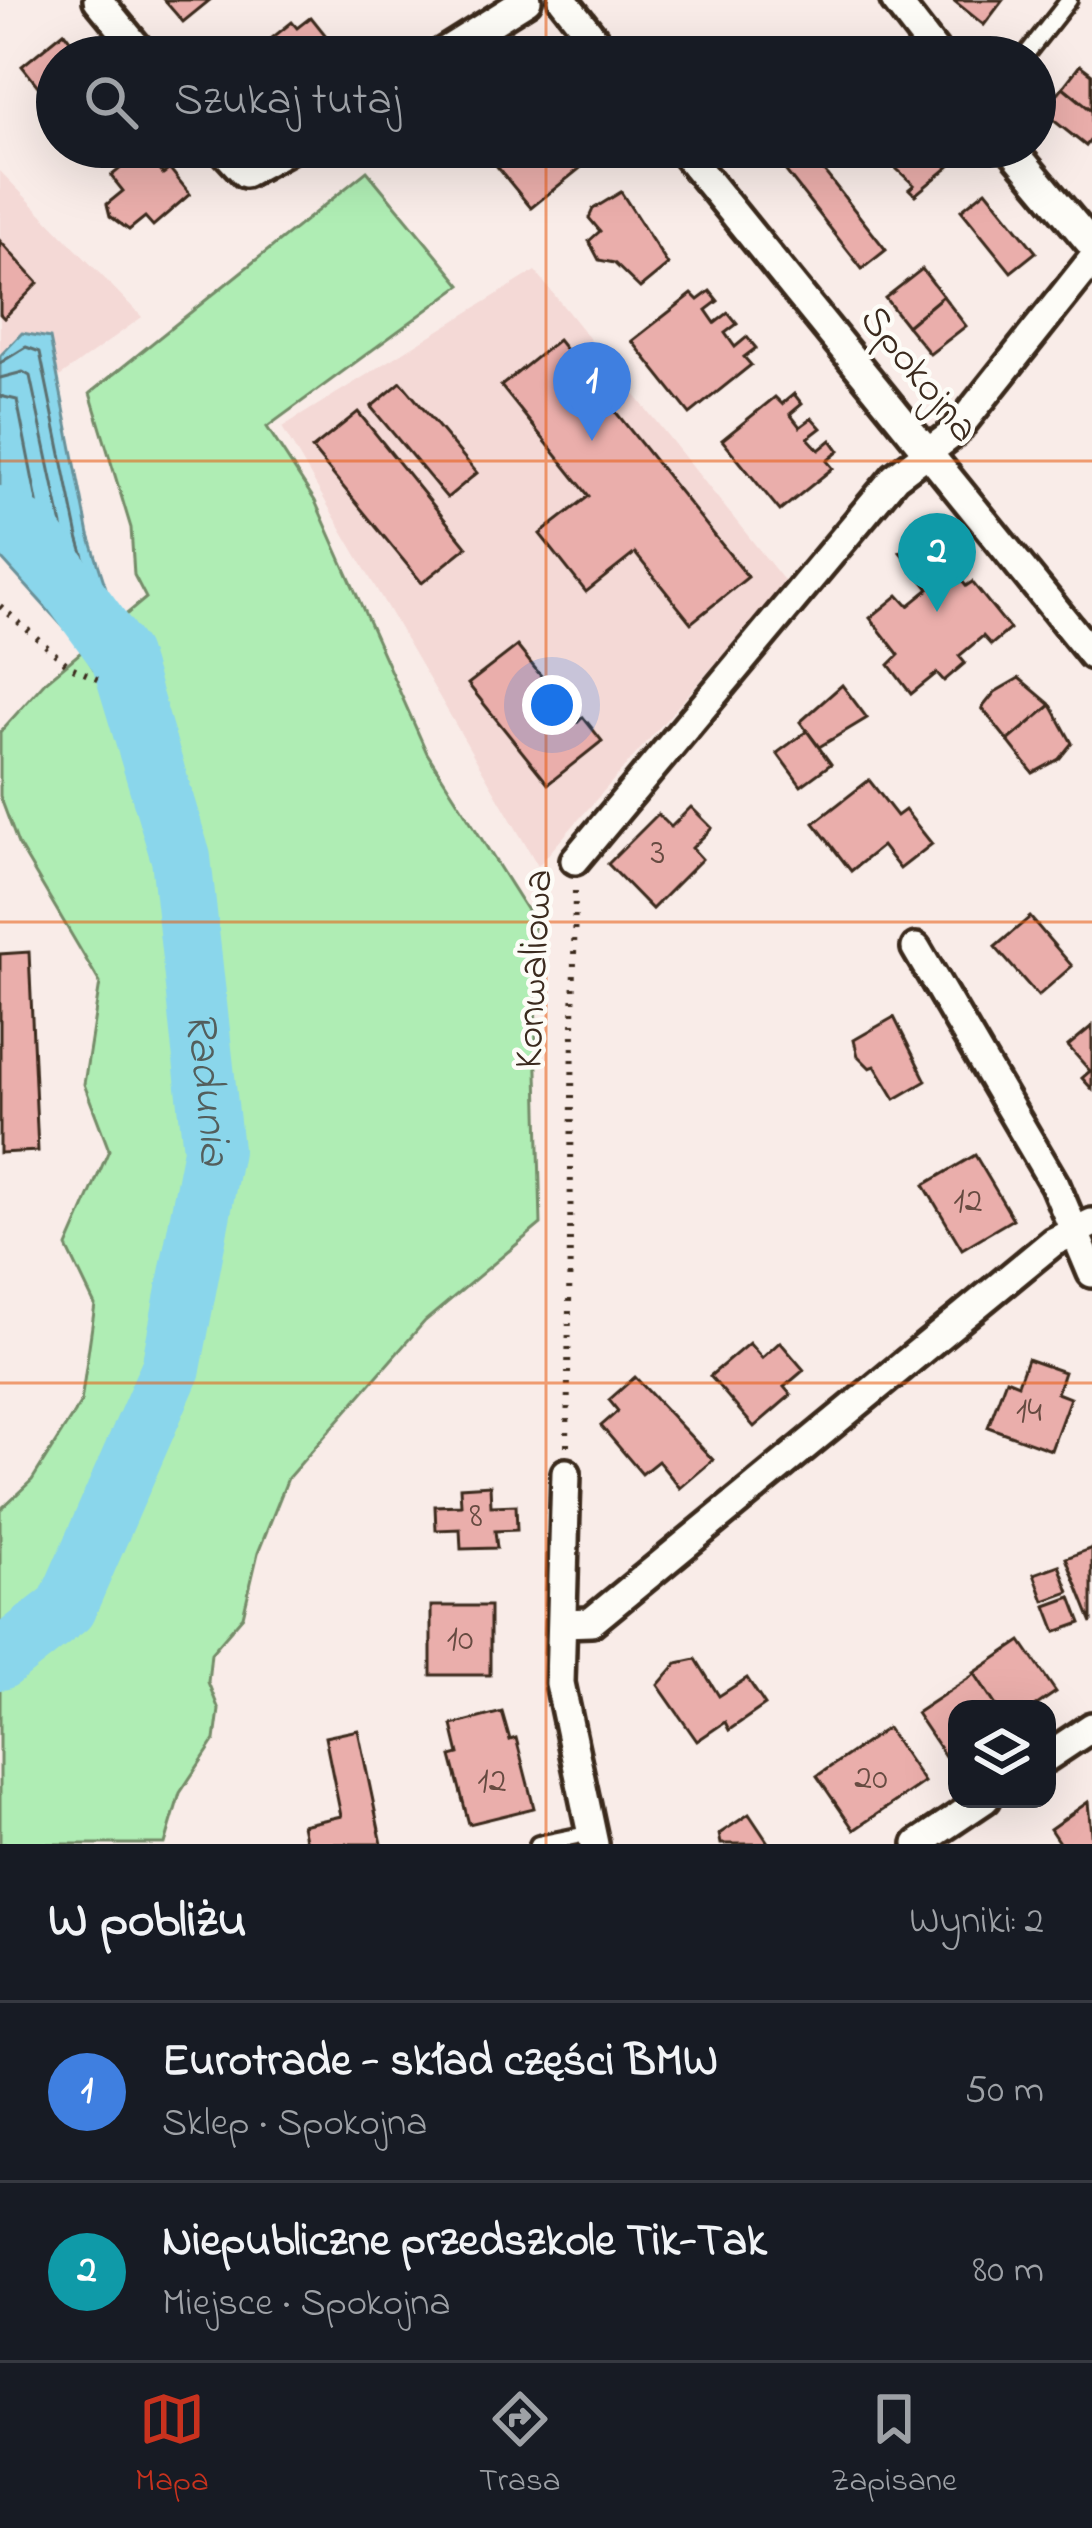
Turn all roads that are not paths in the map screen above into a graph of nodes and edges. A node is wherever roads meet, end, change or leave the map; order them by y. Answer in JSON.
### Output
{"nodes":[{"id":1,"x":98,"y":0,"type":"edge"},
{"id":2,"x":527,"y":0,"type":"edge"},
{"id":3,"x":563,"y":0,"type":"edge"},
{"id":4,"x":895,"y":0,"type":"edge"},
{"id":5,"x":1069,"y":0,"type":"edge"},
{"id":6,"x":128,"y":36,"type":"edge"},
{"id":7,"x":470,"y":36,"type":"edge"},
{"id":8,"x":591,"y":36,"type":"edge"},
{"id":9,"x":923,"y":36,"type":"edge"},
{"id":10,"x":1041,"y":36,"type":"edge"},
{"id":11,"x":697,"y":168,"type":"edge"},
{"id":12,"x":1028,"y":168,"type":"edge"},
{"id":13,"x":1092,"y":245,"type":"edge"},
{"id":14,"x":1092,"y":260,"type":"edge"},
{"id":15,"x":928,"y":455,"type":"junction"},
{"id":16,"x":1092,"y":655,"type":"edge"},
{"id":17,"x":575,"y":860,"type":"road end"},
{"id":18,"x":916,"y":948,"type":"dead end"},
{"id":19,"x":1084,"y":1227,"type":"edge"},
{"id":20,"x":1092,"y":1273,"type":"edge"},
{"id":21,"x":566,"y":1473,"type":"road end"},
{"id":22,"x":562,"y":1623,"type":"junction"},
{"id":23,"x":1092,"y":1727,"type":"edge"},
{"id":24,"x":1056,"y":1751,"type":"edge"},
{"id":25,"x":972,"y":1808,"type":"edge"},
{"id":26,"x":593,"y":1838,"type":"edge"},
{"id":27,"x":538,"y":1844,"type":"edge"},
{"id":28,"x":918,"y":1844,"type":"edge"}],
"edges":[{"from":1,"to":6,"type":"street"},
{"from":2,"to":7,"type":"street"},
{"from":3,"to":8,"type":"street"},
{"from":4,"to":9,"type":"street"},
{"from":5,"to":10,"type":"lane"},
{"from":11,"to":15,"type":"street","name":"Spokojna"},
{"from":12,"to":13,"type":"street"},
{"from":14,"to":15,"type":"street","name":"Konwaliowa"},
{"from":15,"to":16,"type":"street","name":"Spokojna"},
{"from":15,"to":17,"type":"street","name":"Konwaliowa"},
{"from":18,"to":19,"type":"street"},
{"from":19,"to":20,"type":"street"},
{"from":19,"to":22,"type":"street"},
{"from":21,"to":22,"type":"street"},
{"from":22,"to":26,"type":"street"},
{"from":23,"to":24,"type":"street"},
{"from":25,"to":28,"type":"street"},
{"from":26,"to":27,"type":"lane"}]}
